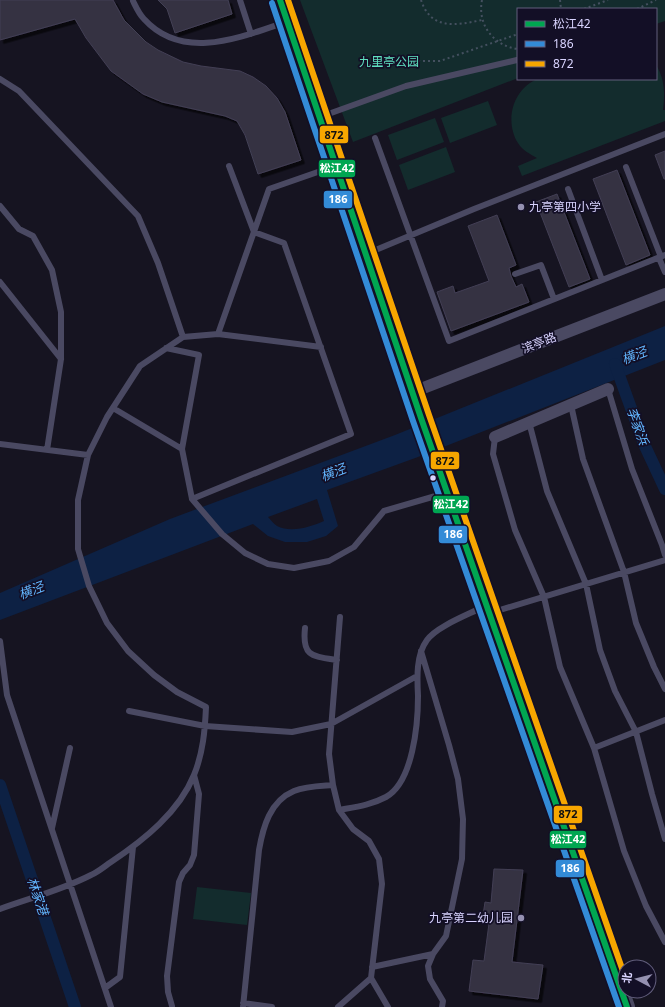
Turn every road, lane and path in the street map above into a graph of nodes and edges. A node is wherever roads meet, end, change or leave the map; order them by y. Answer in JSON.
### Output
{"nodes":[{"id":1,"x":240,"y":0,"type":"edge"},
{"id":2,"x":280,"y":0,"type":"edge"},
{"id":3,"x":422,"y":0,"type":"edge"},
{"id":4,"x":482,"y":0,"type":"edge"},
{"id":5,"x":608,"y":0,"type":"edge"},
{"id":6,"x":656,"y":0,"type":"edge"},
{"id":7,"x":132,"y":1,"type":"dead end"},
{"id":8,"x":424,"y":8,"type":"junction"},
{"id":9,"x":587,"y":8,"type":"edge"},
{"id":10,"x":639,"y":8,"type":"edge"},
{"id":11,"x":420,"y":9,"type":"dead end"},
{"id":12,"x":482,"y":20,"type":"junction"},
{"id":13,"x":288,"y":22,"type":"junction"},
{"id":14,"x":251,"y":34,"type":"junction"},
{"id":15,"x":517,"y":34,"type":"edge"},
{"id":16,"x":496,"y":42,"type":"junction"},
{"id":17,"x":517,"y":49,"type":"edge"},
{"id":18,"x":410,"y":56,"type":"dead end"},
{"id":19,"x":517,"y":60,"type":"edge"},
{"id":20,"x":0,"y":79,"type":"edge"},
{"id":21,"x":320,"y":117,"type":"junction"},
{"id":22,"x":665,"y":134,"type":"edge"},
{"id":23,"x":375,"y":138,"type":"dead end"},
{"id":24,"x":229,"y":166,"type":"dead end"},
{"id":25,"x":336,"y":166,"type":"junction"},
{"id":26,"x":626,"y":167,"type":"dead end"},
{"id":27,"x":568,"y":189,"type":"dead end"},
{"id":28,"x":0,"y":206,"type":"edge"},
{"id":29,"x":254,"y":232,"type":"junction"},
{"id":30,"x":411,"y":235,"type":"junction"},
{"id":31,"x":366,"y":254,"type":"junction"},
{"id":32,"x":662,"y":256,"type":"edge"},
{"id":33,"x":665,"y":272,"type":"edge"},
{"id":34,"x":515,"y":274,"type":"dead end"},
{"id":35,"x":602,"y":280,"type":"junction"},
{"id":36,"x":0,"y":282,"type":"edge"},
{"id":37,"x":665,"y":294,"type":"edge"},
{"id":38,"x":554,"y":299,"type":"junction"},
{"id":39,"x":218,"y":334,"type":"junction"},
{"id":40,"x":183,"y":337,"type":"junction"},
{"id":41,"x":321,"y":347,"type":"junction"},
{"id":42,"x":166,"y":348,"type":"junction"},
{"id":43,"x":61,"y":359,"type":"junction"},
{"id":44,"x":608,"y":389,"type":"joint"},
{"id":45,"x":413,"y":392,"type":"junction"},
{"id":46,"x":571,"y":405,"type":"junction"},
{"id":47,"x":113,"y":408,"type":"junction"},
{"id":48,"x":529,"y":422,"type":"junction"},
{"id":49,"x":495,"y":437,"type":"joint"},
{"id":50,"x":0,"y":444,"type":"edge"},
{"id":51,"x":182,"y":449,"type":"junction"},
{"id":52,"x":47,"y":450,"type":"junction"},
{"id":53,"x":88,"y":455,"type":"junction"},
{"id":54,"x":447,"y":492,"type":"junction"},
{"id":55,"x":192,"y":499,"type":"junction"},
{"id":56,"x":665,"y":555,"type":"edge"},
{"id":57,"x":665,"y":560,"type":"edge"},
{"id":58,"x":624,"y":572,"type":"junction"},
{"id":59,"x":586,"y":584,"type":"junction"},
{"id":60,"x":544,"y":597,"type":"junction"},
{"id":61,"x":488,"y":609,"type":"junction"},
{"id":62,"x":340,"y":617,"type":"dead end"},
{"id":63,"x":305,"y":628,"type":"dead end"},
{"id":64,"x":0,"y":641,"type":"edge"},
{"id":65,"x":421,"y":651,"type":"junction"},
{"id":66,"x":336,"y":660,"type":"junction"},
{"id":67,"x":418,"y":676,"type":"junction"},
{"id":68,"x":665,"y":689,"type":"edge"},
{"id":69,"x":129,"y":711,"type":"dead end"},
{"id":70,"x":665,"y":720,"type":"edge"},
{"id":71,"x":332,"y":724,"type":"junction"},
{"id":72,"x":205,"y":726,"type":"junction"},
{"id":73,"x":636,"y":732,"type":"junction"},
{"id":74,"x":70,"y":748,"type":"dead end"},
{"id":75,"x":594,"y":748,"type":"junction"},
{"id":76,"x":194,"y":775,"type":"junction"},
{"id":77,"x":333,"y":785,"type":"junction"},
{"id":78,"x":339,"y":810,"type":"junction"},
{"id":79,"x":52,"y":830,"type":"junction"},
{"id":80,"x":665,"y":839,"type":"edge"},
{"id":81,"x":133,"y":847,"type":"junction"},
{"id":82,"x":70,"y":884,"type":"junction"},
{"id":83,"x":0,"y":909,"type":"edge"},
{"id":84,"x":665,"y":942,"type":"edge"},
{"id":85,"x":433,"y":954,"type":"junction"},
{"id":86,"x":372,"y":967,"type":"junction"},
{"id":87,"x":370,"y":978,"type":"junction"},
{"id":88,"x":105,"y":988,"type":"junction"},
{"id":89,"x":243,"y":1005,"type":"edge"},
{"id":90,"x":172,"y":1006,"type":"edge"},
{"id":91,"x":111,"y":1007,"type":"edge"},
{"id":92,"x":272,"y":1007,"type":"edge"},
{"id":93,"x":338,"y":1007,"type":"edge"},
{"id":94,"x":388,"y":1007,"type":"edge"},
{"id":95,"x":442,"y":1007,"type":"edge"},
{"id":96,"x":626,"y":1007,"type":"edge"}],
"edges":[{"from":1,"to":14,"type":"lane"},
{"from":2,"to":13,"type":"street"},
{"from":3,"to":8,"type":"path"},
{"from":4,"to":12,"type":"path"},
{"from":5,"to":9,"type":"path"},
{"from":6,"to":10,"type":"path"},
{"from":7,"to":14,"type":"lane"},
{"from":8,"to":11,"type":"path"},
{"from":8,"to":12,"type":"path"},
{"from":12,"to":16,"type":"path"},
{"from":13,"to":14,"type":"lane"},
{"from":13,"to":21,"type":"street"},
{"from":15,"to":16,"type":"path"},
{"from":16,"to":17,"type":"path"},
{"from":16,"to":18,"type":"path"},
{"from":19,"to":21,"type":"lane"},
{"from":20,"to":40,"type":"lane"},
{"from":21,"to":25,"type":"street"},
{"from":22,"to":30,"type":"lane"},
{"from":23,"to":30,"type":"lane"},
{"from":24,"to":29,"type":"lane"},
{"from":25,"to":29,"type":"lane"},
{"from":25,"to":31,"type":"street"},
{"from":26,"to":32,"type":"lane"},
{"from":27,"to":35,"type":"lane"},
{"from":28,"to":43,"type":"lane"},
{"from":29,"to":39,"type":"lane"},
{"from":29,"to":41,"type":"lane"},
{"from":30,"to":31,"type":"lane"},
{"from":30,"to":38,"type":"lane"},
{"from":31,"to":45,"type":"street"},
{"from":32,"to":33,"type":"lane"},
{"from":32,"to":35,"type":"lane"},
{"from":34,"to":38,"type":"lane"},
{"from":35,"to":38,"type":"lane"},
{"from":36,"to":43,"type":"lane"},
{"from":37,"to":45,"type":"street","name":"滨亭路"},
{"from":39,"to":40,"type":"lane"},
{"from":39,"to":41,"type":"lane"},
{"from":40,"to":42,"type":"lane"},
{"from":41,"to":55,"type":"lane"},
{"from":42,"to":47,"type":"lane"},
{"from":42,"to":51,"type":"lane"},
{"from":43,"to":52,"type":"lane"},
{"from":44,"to":46,"type":"street"},
{"from":44,"to":56,"type":"lane"},
{"from":45,"to":54,"type":"street"},
{"from":46,"to":48,"type":"street"},
{"from":46,"to":58,"type":"lane"},
{"from":47,"to":51,"type":"lane"},
{"from":47,"to":53,"type":"lane"},
{"from":48,"to":49,"type":"street"},
{"from":48,"to":59,"type":"lane"},
{"from":49,"to":60,"type":"lane"},
{"from":50,"to":52,"type":"lane"},
{"from":51,"to":55,"type":"lane"},
{"from":52,"to":53,"type":"lane"},
{"from":53,"to":72,"type":"lane"},
{"from":54,"to":55,"type":"lane"},
{"from":54,"to":61,"type":"street"},
{"from":57,"to":58,"type":"lane"},
{"from":58,"to":59,"type":"lane"},
{"from":58,"to":68,"type":"lane"},
{"from":59,"to":60,"type":"lane"},
{"from":59,"to":73,"type":"lane"},
{"from":60,"to":61,"type":"lane"},
{"from":60,"to":75,"type":"lane"},
{"from":61,"to":65,"type":"lane"},
{"from":61,"to":96,"type":"street"},
{"from":62,"to":66,"type":"lane"},
{"from":63,"to":66,"type":"lane"},
{"from":64,"to":79,"type":"lane"},
{"from":65,"to":67,"type":"lane"},
{"from":65,"to":85,"type":"lane"},
{"from":66,"to":71,"type":"lane"},
{"from":67,"to":71,"type":"lane"},
{"from":67,"to":78,"type":"lane"},
{"from":69,"to":72,"type":"lane"},
{"from":70,"to":73,"type":"lane"},
{"from":71,"to":72,"type":"lane"},
{"from":71,"to":77,"type":"lane"},
{"from":72,"to":76,"type":"lane"},
{"from":73,"to":75,"type":"lane"},
{"from":73,"to":80,"type":"lane"},
{"from":74,"to":79,"type":"lane"},
{"from":75,"to":84,"type":"lane"},
{"from":76,"to":81,"type":"lane"},
{"from":76,"to":90,"type":"lane"},
{"from":77,"to":78,"type":"lane"},
{"from":77,"to":89,"type":"lane"},
{"from":78,"to":86,"type":"lane"},
{"from":79,"to":82,"type":"lane"},
{"from":81,"to":82,"type":"lane"},
{"from":81,"to":88,"type":"lane"},
{"from":82,"to":83,"type":"lane"},
{"from":82,"to":88,"type":"lane"},
{"from":85,"to":86,"type":"lane"},
{"from":85,"to":95,"type":"lane"},
{"from":86,"to":87,"type":"lane"},
{"from":87,"to":93,"type":"lane"},
{"from":87,"to":94,"type":"lane"},
{"from":88,"to":91,"type":"lane"},
{"from":89,"to":92,"type":"lane"}]}
